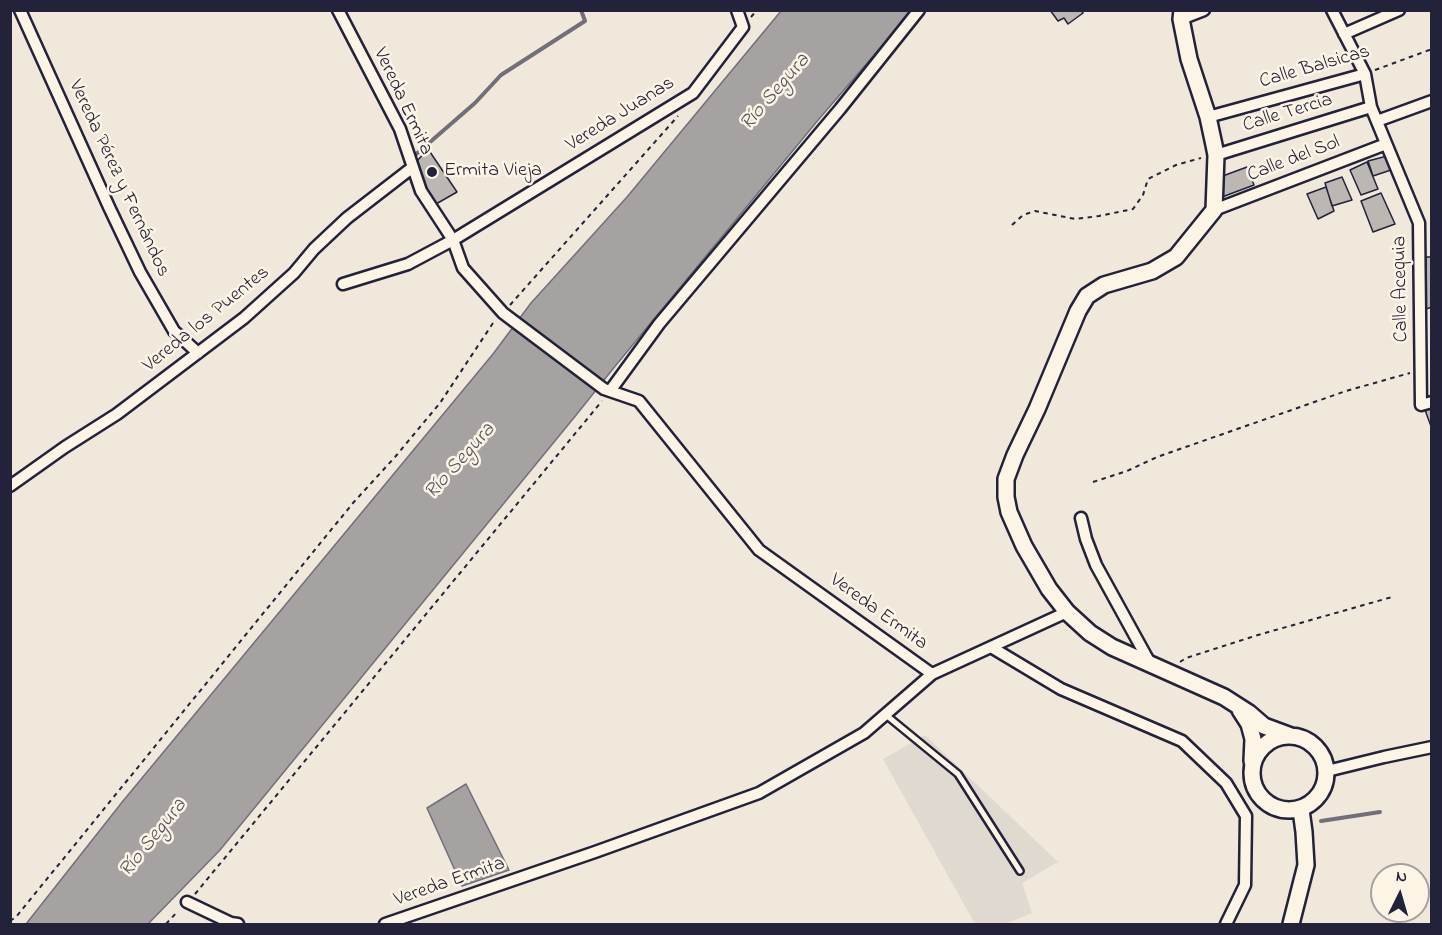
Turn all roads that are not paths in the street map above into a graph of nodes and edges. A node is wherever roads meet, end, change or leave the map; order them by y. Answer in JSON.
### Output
{"nodes":[{"id":1,"x":20,"y":10,"type":"edge"},
{"id":2,"x":338,"y":10,"type":"edge"},
{"id":3,"x":737,"y":10,"type":"edge"},
{"id":4,"x":919,"y":10,"type":"edge"},
{"id":5,"x":1204,"y":10,"type":"edge"},
{"id":6,"x":1332,"y":10,"type":"edge"},
{"id":7,"x":1399,"y":10,"type":"edge"},
{"id":8,"x":1181,"y":15,"type":"edge"},
{"id":9,"x":1344,"y":34,"type":"junction"},
{"id":10,"x":1365,"y":74,"type":"junction"},
{"id":11,"x":1431,"y":101,"type":"edge"},
{"id":12,"x":1371,"y":107,"type":"junction"},
{"id":13,"x":1208,"y":117,"type":"junction"},
{"id":14,"x":1377,"y":121,"type":"junction"},
{"id":15,"x":1386,"y":144,"type":"junction"},
{"id":16,"x":1216,"y":154,"type":"junction"},
{"id":17,"x":413,"y":167,"type":"junction"},
{"id":18,"x":1214,"y":210,"type":"junction"},
{"id":19,"x":1431,"y":218,"type":"edge"},
{"id":20,"x":1419,"y":223,"type":"junction"},
{"id":21,"x":453,"y":240,"type":"junction"},
{"id":22,"x":344,"y":284,"type":"dead end"},
{"id":23,"x":1426,"y":318,"type":"edge"},
{"id":24,"x":198,"y":353,"type":"junction"},
{"id":25,"x":607,"y":390,"type":"junction"},
{"id":26,"x":1426,"y":404,"type":"edge"},
{"id":27,"x":10,"y":486,"type":"edge"},
{"id":28,"x":1081,"y":518,"type":"dead end"},
{"id":29,"x":1067,"y":612,"type":"junction"},
{"id":30,"x":991,"y":647,"type":"junction"},
{"id":31,"x":1151,"y":664,"type":"junction"},
{"id":32,"x":932,"y":674,"type":"junction"},
{"id":33,"x":1239,"y":707,"type":"junction"},
{"id":34,"x":886,"y":714,"type":"junction"},
{"id":35,"x":1291,"y":736,"type":"junction"},
{"id":36,"x":1431,"y":747,"type":"edge"},
{"id":37,"x":1328,"y":771,"type":"junction"},
{"id":38,"x":1252,"y":775,"type":"junction"},
{"id":39,"x":1300,"y":810,"type":"junction"},
{"id":40,"x":1020,"y":871,"type":"dead end"},
{"id":41,"x":187,"y":902,"type":"road end"},
{"id":42,"x":238,"y":924,"type":"edge"},
{"id":43,"x":385,"y":924,"type":"edge"},
{"id":44,"x":1226,"y":924,"type":"edge"},
{"id":45,"x":1291,"y":924,"type":"edge"}],
"edges":[{"from":1,"to":24,"type":"street","name":"Vereda Pérez y Fernándos"},
{"from":2,"to":17,"type":"street","name":"Vereda Ermita"},
{"from":3,"to":21,"type":"street","name":"Vereda Juanas"},
{"from":4,"to":25,"type":"street"},
{"from":5,"to":8,"type":"street"},
{"from":6,"to":9,"type":"street","name":"Calle Acequia"},
{"from":7,"to":9,"type":"street"},
{"from":8,"to":13,"type":"main road"},
{"from":9,"to":10,"type":"street","name":"Calle Acequia"},
{"from":10,"to":12,"type":"street","name":"Calle Acequia"},
{"from":10,"to":13,"type":"street","name":"Calle Balsicas"},
{"from":11,"to":14,"type":"street"},
{"from":12,"to":14,"type":"street","name":"Calle Acequia"},
{"from":12,"to":16,"type":"street","name":"Calle Tercia"},
{"from":13,"to":16,"type":"main road"},
{"from":14,"to":15,"type":"street","name":"Calle Acequia"},
{"from":15,"to":18,"type":"street","name":"Calle del Sol"},
{"from":15,"to":20,"type":"street","name":"Calle Acequia"},
{"from":16,"to":18,"type":"main road"},
{"from":17,"to":21,"type":"street","name":"Vereda Ermita"},
{"from":17,"to":24,"type":"street","name":"Vereda los Puentes"},
{"from":18,"to":29,"type":"main road"},
{"from":19,"to":20,"type":"street"},
{"from":20,"to":23,"type":"street","name":"Calle Acequia"},
{"from":21,"to":22,"type":"street"},
{"from":21,"to":25,"type":"street","name":"Vereda Ermita"},
{"from":23,"to":26,"type":"street","name":"Calle Acequia"},
{"from":24,"to":27,"type":"street","name":"Vereda los Puentes"},
{"from":25,"to":32,"type":"street","name":"Vereda Ermita"},
{"from":28,"to":31,"type":"street"},
{"from":29,"to":30,"type":"street"},
{"from":29,"to":31,"type":"main road"},
{"from":30,"to":32,"type":"street"},
{"from":30,"to":44,"type":"street"},
{"from":31,"to":33,"type":"main road"},
{"from":32,"to":34,"type":"street","name":"Vereda Ermita"},
{"from":33,"to":35,"type":"main road"},
{"from":33,"to":38,"type":"main road"},
{"from":34,"to":40,"type":"lane"},
{"from":34,"to":43,"type":"street","name":"Vereda Ermita"},
{"from":35,"to":37,"type":"main road"},
{"from":35,"to":38,"type":"main road"},
{"from":36,"to":37,"type":"street"},
{"from":37,"to":39,"type":"main road"},
{"from":38,"to":39,"type":"main road"},
{"from":39,"to":45,"type":"main road"},
{"from":41,"to":42,"type":"street"}]}
